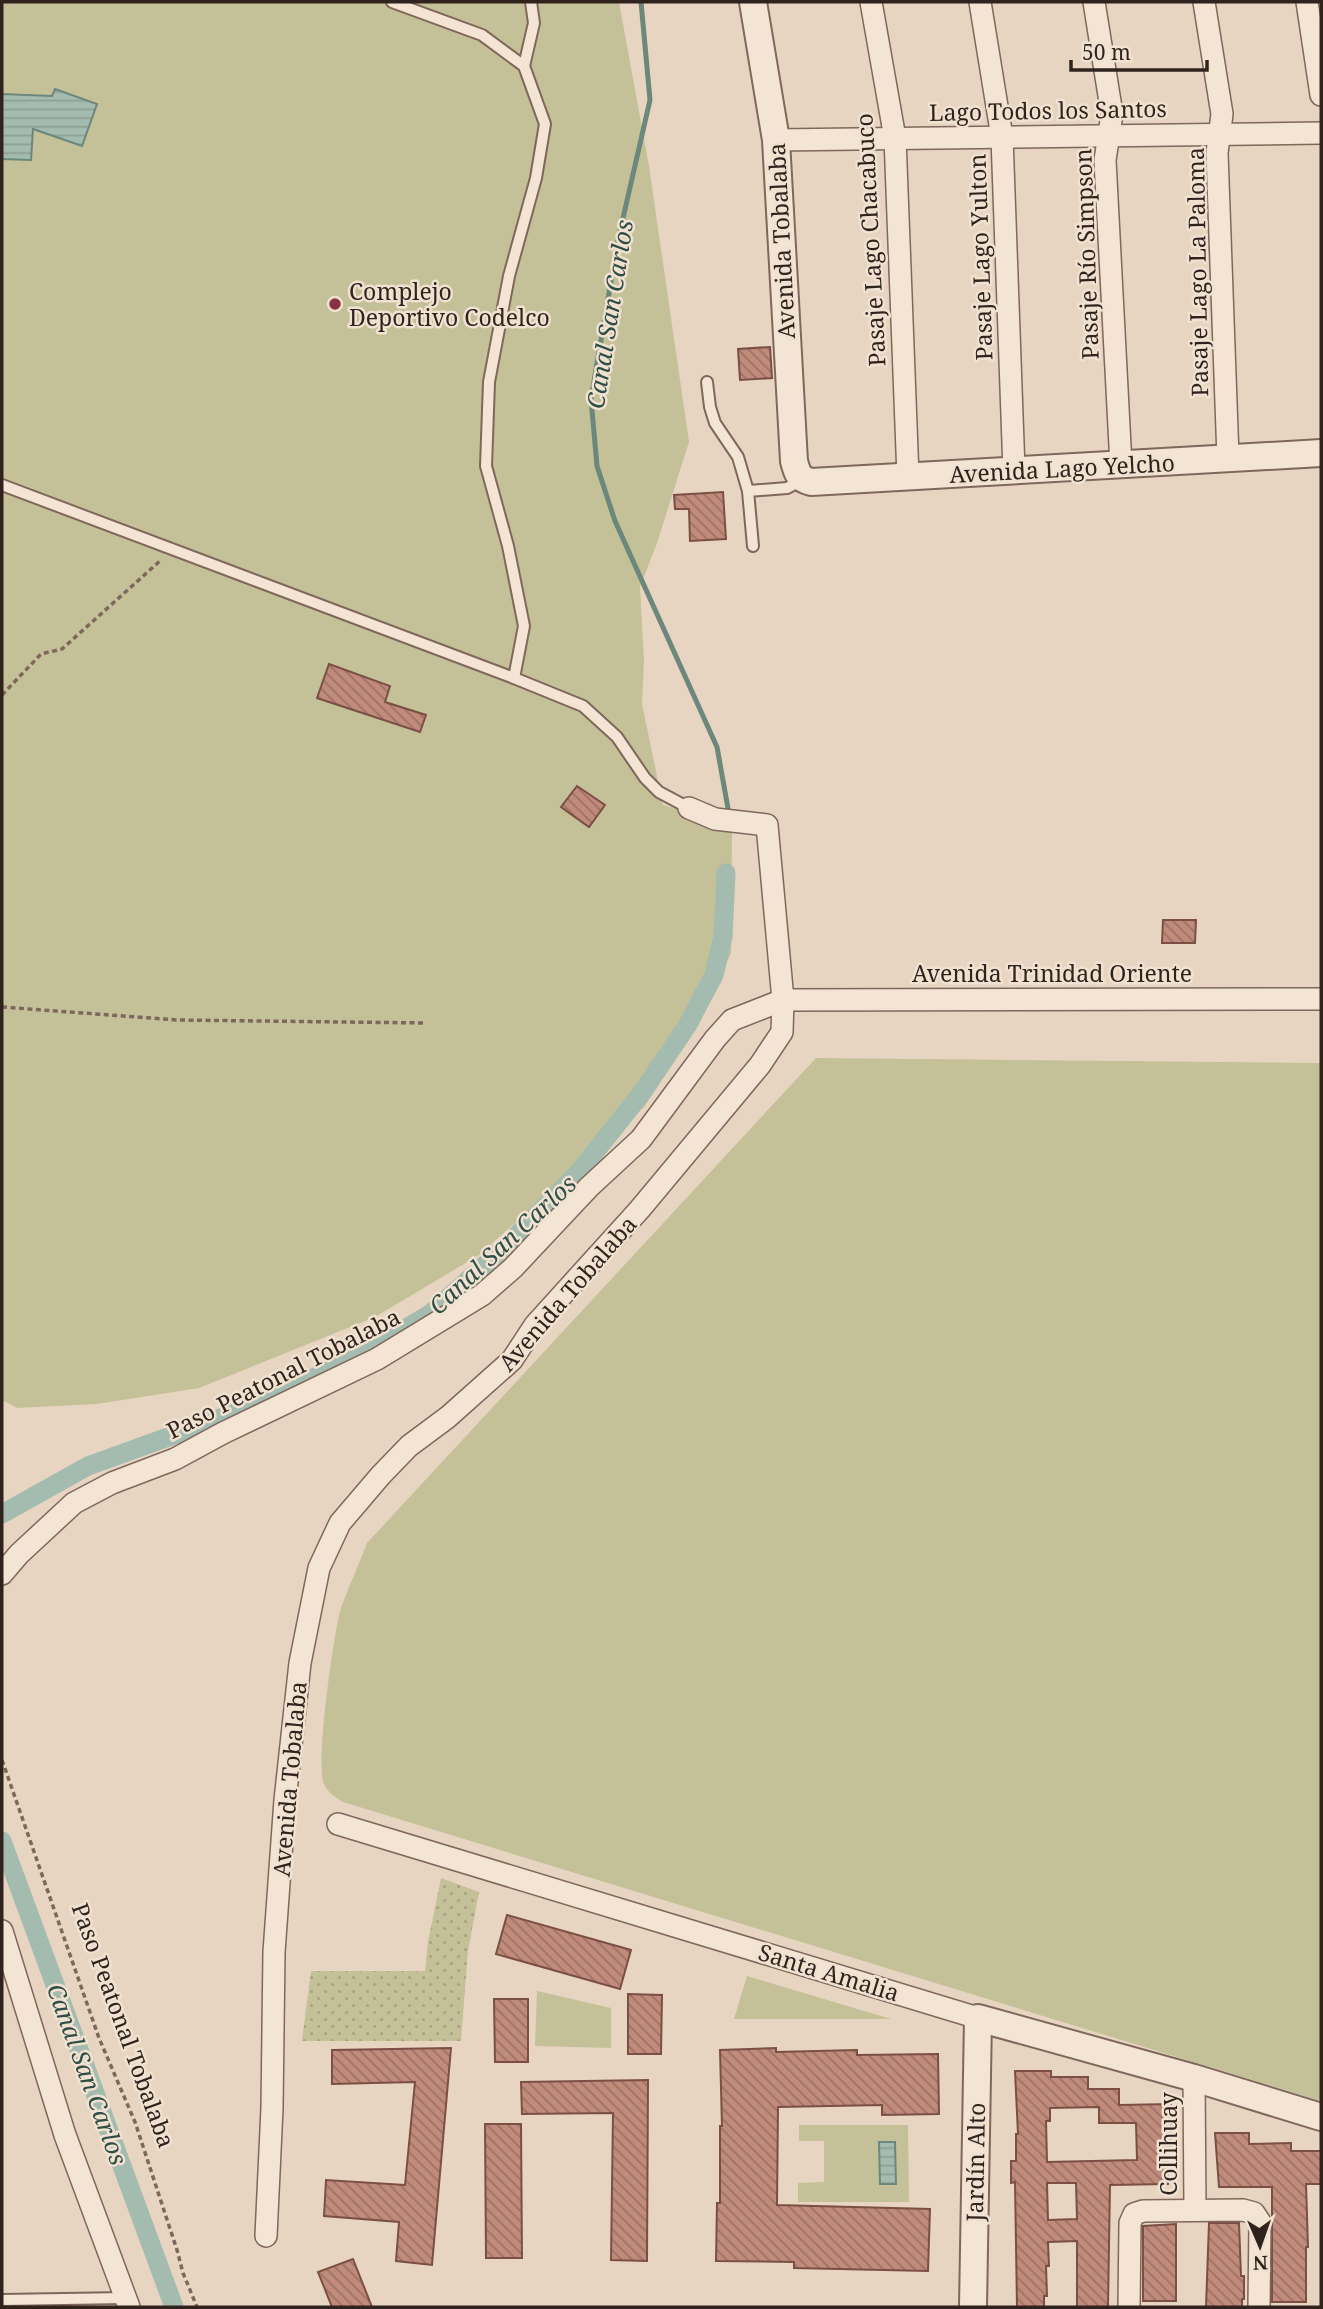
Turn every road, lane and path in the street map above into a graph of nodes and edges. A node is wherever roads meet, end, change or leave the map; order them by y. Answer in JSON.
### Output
{"nodes":[{"id":1,"x":392,"y":2,"type":"edge"},
{"id":2,"x":531,"y":2,"type":"edge"},
{"id":3,"x":753,"y":2,"type":"edge"},
{"id":4,"x":871,"y":2,"type":"edge"},
{"id":5,"x":980,"y":2,"type":"edge"},
{"id":6,"x":1094,"y":2,"type":"edge"},
{"id":7,"x":1204,"y":2,"type":"edge"},
{"id":8,"x":1307,"y":2,"type":"edge"},
{"id":9,"x":524,"y":66,"type":"junction"},
{"id":10,"x":1321,"y":95,"type":"edge"},
{"id":11,"x":1321,"y":133,"type":"edge"},
{"id":12,"x":1220,"y":134,"type":"junction"},
{"id":13,"x":1109,"y":136,"type":"junction"},
{"id":14,"x":1002,"y":137,"type":"junction"},
{"id":15,"x":895,"y":138,"type":"junction"},
{"id":16,"x":776,"y":140,"type":"junction"},
{"id":17,"x":707,"y":382,"type":"dead end"},
{"id":18,"x":1321,"y":453,"type":"edge"},
{"id":19,"x":1228,"y":458,"type":"junction"},
{"id":20,"x":1121,"y":465,"type":"junction"},
{"id":21,"x":1014,"y":471,"type":"junction"},
{"id":22,"x":908,"y":477,"type":"junction"},
{"id":23,"x":802,"y":480,"type":"junction"},
{"id":24,"x":2,"y":485,"type":"edge"},
{"id":25,"x":748,"y":491,"type":"junction"},
{"id":26,"x":752,"y":546,"type":"dead end"},
{"id":27,"x":172,"y":549,"type":"junction"},
{"id":28,"x":514,"y":678,"type":"junction"},
{"id":29,"x":2,"y":695,"type":"edge"},
{"id":30,"x":690,"y":808,"type":"joint"},
{"id":31,"x":1321,"y":999,"type":"edge"},
{"id":32,"x":783,"y":1000,"type":"junction"},
{"id":33,"x":2,"y":1007,"type":"edge"},
{"id":34,"x":425,"y":1023,"type":"dead end"},
{"id":35,"x":2,"y":1574,"type":"edge"},
{"id":36,"x":2,"y":1760,"type":"edge"},
{"id":37,"x":338,"y":1824,"type":"dead end"},
{"id":38,"x":2,"y":1931,"type":"edge"},
{"id":39,"x":978,"y":2018,"type":"junction"},
{"id":40,"x":1194,"y":2078,"type":"junction"},
{"id":41,"x":1321,"y":2117,"type":"edge"},
{"id":42,"x":1195,"y":2210,"type":"junction"},
{"id":43,"x":266,"y":2236,"type":"dead end"},
{"id":44,"x":2,"y":2300,"type":"edge"},
{"id":45,"x":127,"y":2303,"type":"edge"},
{"id":46,"x":197,"y":2307,"type":"edge"},
{"id":47,"x":972,"y":2307,"type":"edge"},
{"id":48,"x":1129,"y":2307,"type":"edge"},
{"id":49,"x":1259,"y":2307,"type":"edge"}],
"edges":[{"from":1,"to":9,"type":"lane"},
{"from":2,"to":9,"type":"lane"},
{"from":3,"to":16,"type":"street","name":"Avenida Tobalaba"},
{"from":4,"to":15,"type":"street","name":"Pasaje Lago Chacabuco"},
{"from":5,"to":14,"type":"street","name":"Pasaje Lago Yulton"},
{"from":6,"to":13,"type":"street","name":"Pasaje Río Simpson"},
{"from":7,"to":12,"type":"street","name":"Pasaje Lago La Paloma"},
{"from":8,"to":10,"type":"street"},
{"from":9,"to":28,"type":"lane"},
{"from":11,"to":12,"type":"street","name":"Lago Todos los Santos"},
{"from":12,"to":13,"type":"street","name":"Lago Todos los Santos"},
{"from":12,"to":19,"type":"street","name":"Pasaje Lago La Paloma"},
{"from":13,"to":14,"type":"street","name":"Lago Todos los Santos"},
{"from":13,"to":20,"type":"street","name":"Pasaje Río Simpson"},
{"from":14,"to":15,"type":"street","name":"Lago Todos los Santos"},
{"from":14,"to":21,"type":"street","name":"Pasaje Lago Yulton"},
{"from":15,"to":16,"type":"street","name":"Lago Todos los Santos"},
{"from":15,"to":22,"type":"street","name":"Pasaje Lago Chacabuco"},
{"from":16,"to":23,"type":"street","name":"Avenida Tobalaba"},
{"from":17,"to":25,"type":"lane"},
{"from":18,"to":19,"type":"street","name":"Avenida Lago Yelcho"},
{"from":19,"to":20,"type":"street","name":"Avenida Lago Yelcho"},
{"from":20,"to":21,"type":"street","name":"Avenida Lago Yelcho"},
{"from":21,"to":22,"type":"street","name":"Avenida Lago Yelcho"},
{"from":22,"to":23,"type":"street","name":"Avenida Lago Yelcho"},
{"from":23,"to":25,"type":"lane"},
{"from":24,"to":27,"type":"lane"},
{"from":25,"to":26,"type":"lane"},
{"from":27,"to":28,"type":"lane"},
{"from":27,"to":29,"type":"path"},
{"from":28,"to":30,"type":"lane"},
{"from":30,"to":32,"type":"street","name":"Avenida Tobalaba"},
{"from":31,"to":32,"type":"street","name":"Avenida Trinidad Oriente"},
{"from":32,"to":35,"type":"street","name":"Paso Peatonal Tobalaba"},
{"from":32,"to":43,"type":"street","name":"Avenida Tobalaba"},
{"from":33,"to":34,"type":"path"},
{"from":36,"to":46,"type":"path","name":"Paso Peatonal Tobalaba"},
{"from":37,"to":39,"type":"street","name":"Santa Amalia"},
{"from":38,"to":45,"type":"street"},
{"from":39,"to":40,"type":"street","name":"Santa Amalia"},
{"from":39,"to":47,"type":"street","name":"Jardín Alto"},
{"from":40,"to":41,"type":"street","name":"Santa Amalia"},
{"from":40,"to":42,"type":"street","name":"Collihuay"},
{"from":42,"to":48,"type":"street"},
{"from":42,"to":49,"type":"street"},
{"from":44,"to":45,"type":"lane"}]}
